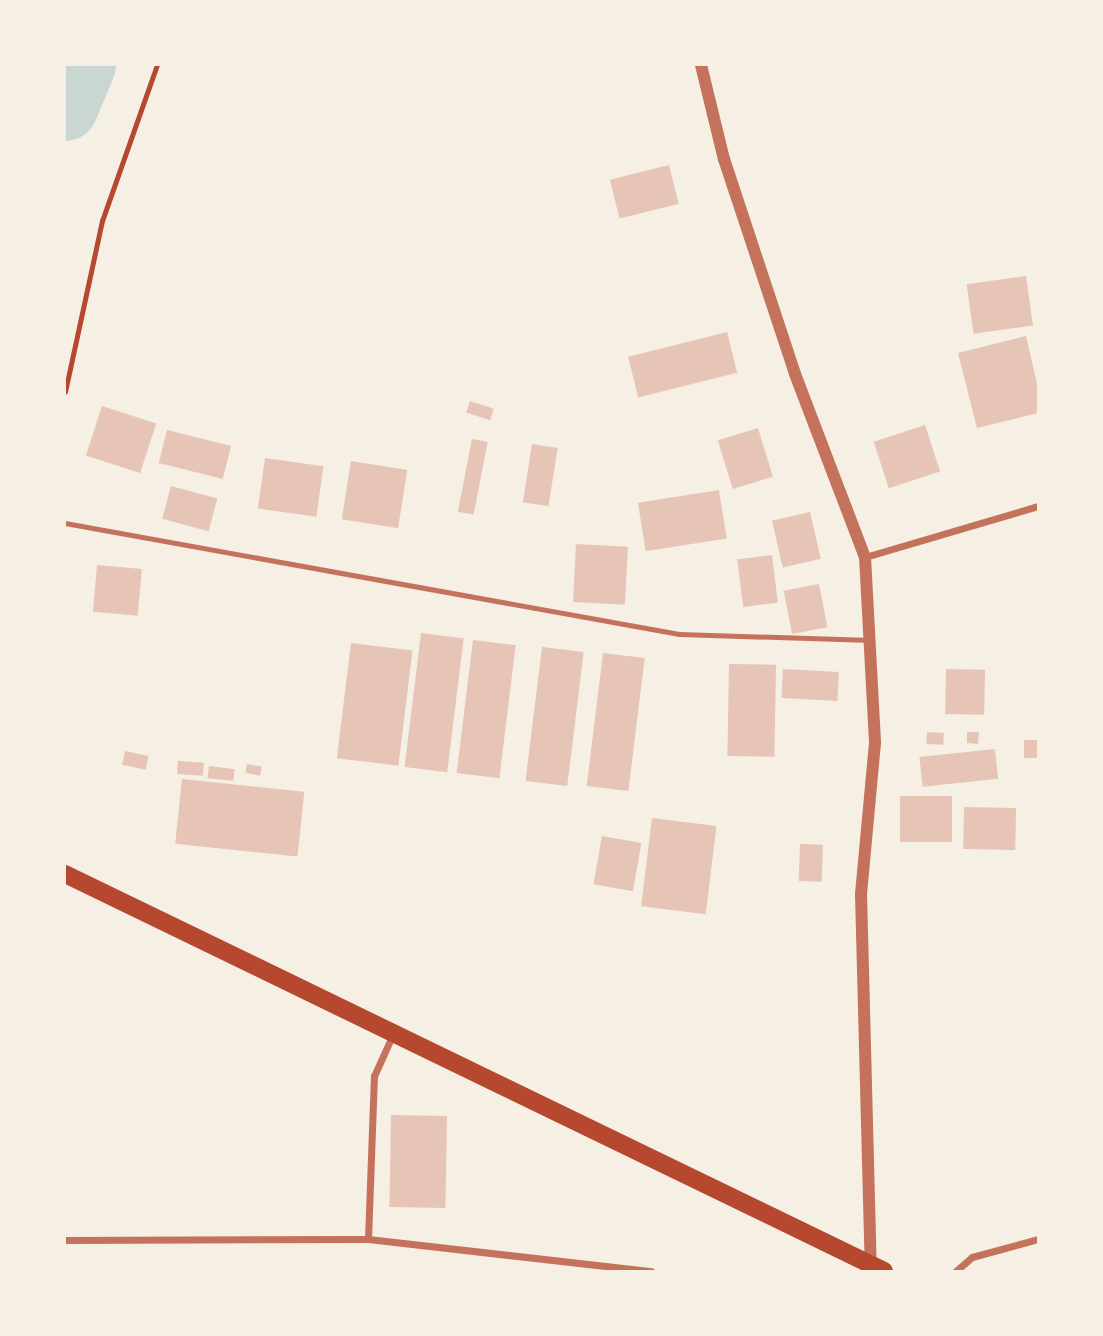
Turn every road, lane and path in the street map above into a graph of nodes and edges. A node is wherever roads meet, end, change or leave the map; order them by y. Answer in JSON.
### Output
{"nodes":[{"id":1,"x":157,"y":65,"type":"edge"},
{"id":2,"x":701,"y":65,"type":"edge"},
{"id":3,"x":65,"y":392,"type":"edge"},
{"id":4,"x":1038,"y":506,"type":"edge"},
{"id":5,"x":65,"y":523,"type":"edge"},
{"id":6,"x":865,"y":557,"type":"junction"},
{"id":7,"x":871,"y":640,"type":"junction"},
{"id":8,"x":65,"y":874,"type":"edge"},
{"id":9,"x":394,"y":1031,"type":"junction"},
{"id":10,"x":369,"y":1239,"type":"junction"},
{"id":11,"x":65,"y":1240,"type":"edge"},
{"id":12,"x":1038,"y":1240,"type":"edge"},
{"id":13,"x":876,"y":1269,"type":"edge"},
{"id":14,"x":651,"y":1271,"type":"edge"},
{"id":15,"x":853,"y":1271,"type":"edge"},
{"id":16,"x":956,"y":1271,"type":"edge"}],
"edges":[{"from":1,"to":3,"type":"path"},
{"from":2,"to":6,"type":"street"},
{"from":4,"to":6,"type":"street"},
{"from":5,"to":7,"type":"lane"},
{"from":6,"to":7,"type":"street"},
{"from":7,"to":13,"type":"street"},
{"from":8,"to":9,"type":"main road"},
{"from":9,"to":10,"type":"street"},
{"from":9,"to":13,"type":"main road"},
{"from":10,"to":11,"type":"street"},
{"from":10,"to":14,"type":"street"},
{"from":12,"to":16,"type":"street"},
{"from":13,"to":15,"type":"street"}]}
